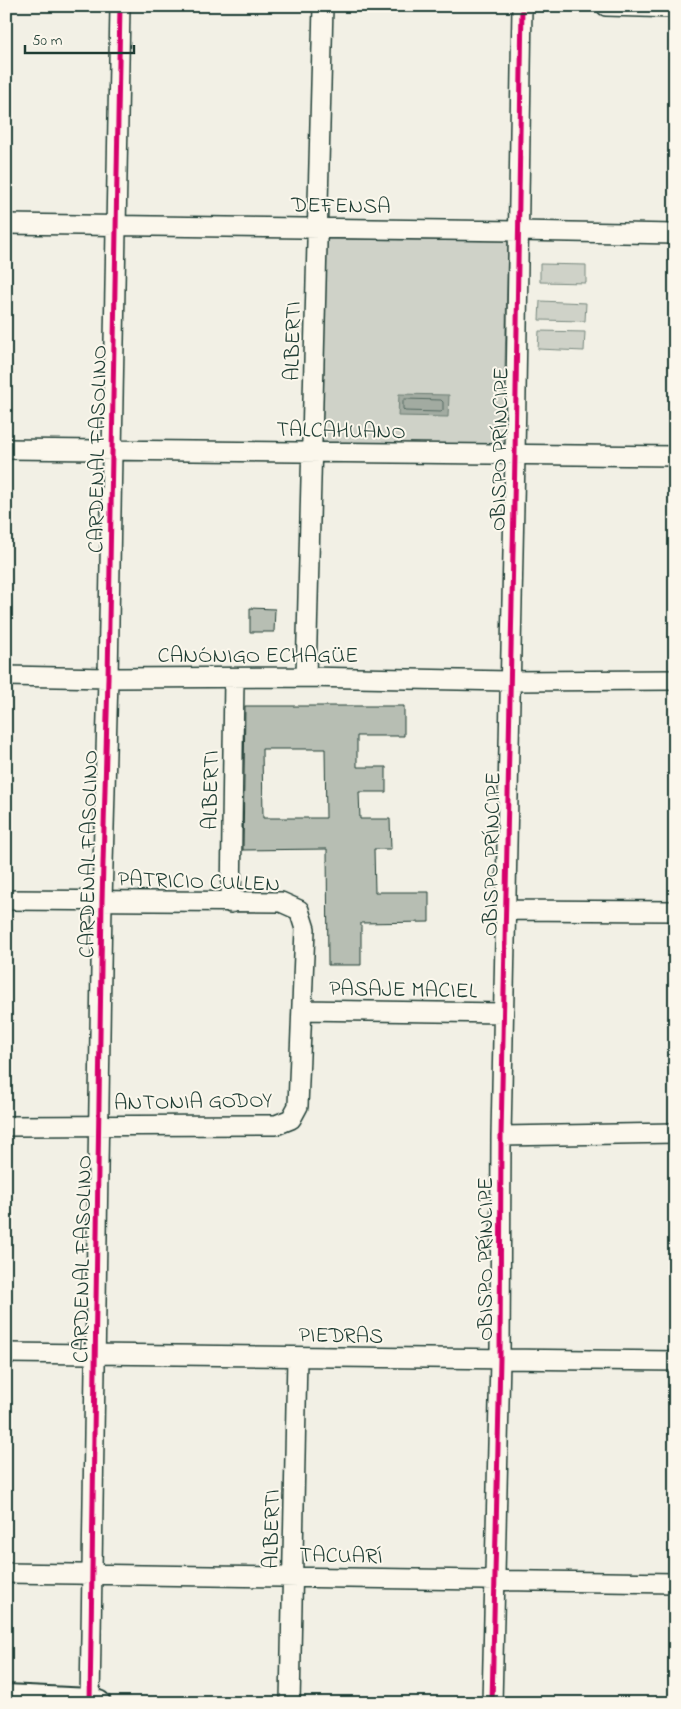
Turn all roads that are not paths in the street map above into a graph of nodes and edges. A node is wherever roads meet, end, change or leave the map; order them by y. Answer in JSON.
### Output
{"nodes":[{"id":1,"x":120,"y":6,"type":"edge"},
{"id":2,"x":323,"y":6,"type":"edge"},
{"id":3,"x":522,"y":6,"type":"edge"},
{"id":4,"x":606,"y":6,"type":"edge"},
{"id":5,"x":675,"y":8,"type":"edge"},
{"id":6,"x":6,"y":224,"type":"edge"},
{"id":7,"x":116,"y":225,"type":"junction"},
{"id":8,"x":316,"y":228,"type":"junction"},
{"id":9,"x":518,"y":231,"type":"junction"},
{"id":10,"x":675,"y":234,"type":"edge"},
{"id":11,"x":6,"y":450,"type":"edge"},
{"id":12,"x":112,"y":450,"type":"junction"},
{"id":13,"x":313,"y":452,"type":"junction"},
{"id":14,"x":515,"y":455,"type":"junction"},
{"id":15,"x":675,"y":456,"type":"edge"},
{"id":16,"x":6,"y":676,"type":"edge"},
{"id":17,"x":306,"y":677,"type":"junction"},
{"id":18,"x":108,"y":678,"type":"junction"},
{"id":19,"x":234,"y":678,"type":"junction"},
{"id":20,"x":675,"y":680,"type":"edge"},
{"id":21,"x":509,"y":681,"type":"junction"},
{"id":22,"x":6,"y":900,"type":"edge"},
{"id":23,"x":102,"y":901,"type":"junction"},
{"id":24,"x":231,"y":903,"type":"junction"},
{"id":25,"x":505,"y":910,"type":"junction"},
{"id":26,"x":675,"y":911,"type":"edge"},
{"id":27,"x":302,"y":1010,"type":"junction"},
{"id":28,"x":503,"y":1013,"type":"junction"},
{"id":29,"x":6,"y":1126,"type":"edge"},
{"id":30,"x":99,"y":1126,"type":"junction"},
{"id":31,"x":675,"y":1133,"type":"edge"},
{"id":32,"x":501,"y":1136,"type":"junction"},
{"id":33,"x":6,"y":1353,"type":"edge"},
{"id":34,"x":96,"y":1355,"type":"junction"},
{"id":35,"x":297,"y":1357,"type":"junction"},
{"id":36,"x":500,"y":1359,"type":"junction"},
{"id":37,"x":675,"y":1361,"type":"edge"},
{"id":38,"x":6,"y":1574,"type":"edge"},
{"id":39,"x":92,"y":1575,"type":"junction"},
{"id":40,"x":293,"y":1578,"type":"junction"},
{"id":41,"x":495,"y":1580,"type":"junction"},
{"id":42,"x":675,"y":1583,"type":"edge"},
{"id":43,"x":6,"y":1697,"type":"edge"},
{"id":44,"x":92,"y":1702,"type":"edge"},
{"id":45,"x":290,"y":1703,"type":"edge"},
{"id":46,"x":492,"y":1703,"type":"edge"}],
"edges":[{"from":1,"to":7,"type":"street","name":"CARDENAL FASOLINO"},
{"from":2,"to":8,"type":"street","name":"ALBERTI"},
{"from":3,"to":9,"type":"street","name":"OBISPO PRÍNCIPE"},
{"from":4,"to":5,"type":"street"},
{"from":6,"to":7,"type":"street","name":"DEFENSA"},
{"from":7,"to":8,"type":"street","name":"DEFENSA"},
{"from":7,"to":12,"type":"street","name":"CARDENAL FASOLINO"},
{"from":8,"to":9,"type":"street","name":"DEFENSA"},
{"from":8,"to":13,"type":"street","name":"ALBERTI"},
{"from":9,"to":10,"type":"street","name":"DEFENSA"},
{"from":9,"to":14,"type":"street","name":"OBISPO PRÍNCIPE"},
{"from":11,"to":12,"type":"street","name":"TALCAHUANO"},
{"from":12,"to":13,"type":"street","name":"TALCAHUANO"},
{"from":12,"to":18,"type":"street","name":"CARDENAL FASOLINO"},
{"from":13,"to":14,"type":"street","name":"TALCAHUANO"},
{"from":13,"to":17,"type":"street","name":"ALBERTI"},
{"from":14,"to":15,"type":"street","name":"TALCAHUANO"},
{"from":14,"to":21,"type":"street","name":"OBISPO PRÍNCIPE"},
{"from":16,"to":18,"type":"street","name":"CANÓNIGO ECHAGÜE"},
{"from":17,"to":19,"type":"street","name":"CANÓNIGO ECHAGÜE"},
{"from":17,"to":21,"type":"street","name":"CANÓNIGO ECHAGÜE"},
{"from":18,"to":19,"type":"street","name":"CANÓNIGO ECHAGÜE"},
{"from":18,"to":23,"type":"street","name":"CARDENAL FASOLINO"},
{"from":19,"to":24,"type":"street","name":"ALBERTI"},
{"from":20,"to":21,"type":"street","name":"CANÓNIGO ECHAGÜE"},
{"from":21,"to":25,"type":"street","name":"OBISPO PRÍNCIPE"},
{"from":22,"to":23,"type":"street","name":"PATRICIO CULLEN"},
{"from":23,"to":24,"type":"street","name":"PATRICIO CULLEN"},
{"from":23,"to":30,"type":"street","name":"CARDENAL FASOLINO"},
{"from":24,"to":27,"type":"street","name":"PATRICIO CULLEN"},
{"from":25,"to":26,"type":"street"},
{"from":25,"to":28,"type":"street","name":"OBISPO PRÍNCIPE"},
{"from":27,"to":28,"type":"street","name":"PASAJE MACIEL"},
{"from":27,"to":30,"type":"street","name":"ANTONIA GODOY"},
{"from":28,"to":32,"type":"street","name":"OBISPO PRÍNCIPE"},
{"from":29,"to":30,"type":"street","name":"ANTONIA GODOY"},
{"from":30,"to":34,"type":"street","name":"CARDENAL FASOLINO"},
{"from":31,"to":32,"type":"street"},
{"from":32,"to":36,"type":"street","name":"OBISPO PRÍNCIPE"},
{"from":33,"to":34,"type":"street","name":"PIEDRAS"},
{"from":34,"to":35,"type":"street","name":"PIEDRAS"},
{"from":34,"to":39,"type":"street","name":"CARDENAL FASOLINO"},
{"from":35,"to":36,"type":"street","name":"PIEDRAS"},
{"from":35,"to":40,"type":"street","name":"ALBERTI"},
{"from":36,"to":37,"type":"street","name":"PIEDRAS"},
{"from":36,"to":41,"type":"street","name":"OBISPO PRÍNCIPE"},
{"from":38,"to":39,"type":"street","name":"TACUARÍ"},
{"from":39,"to":40,"type":"street","name":"TACUARÍ"},
{"from":39,"to":44,"type":"street","name":"CARDENAL FASOLINO"},
{"from":40,"to":41,"type":"street","name":"TACUARÍ"},
{"from":40,"to":45,"type":"street","name":"ALBERTI"},
{"from":41,"to":42,"type":"street","name":"TACUARÍ"},
{"from":41,"to":46,"type":"street","name":"OBISPO PRÍNCIPE"},
{"from":43,"to":44,"type":"main road"}]}
